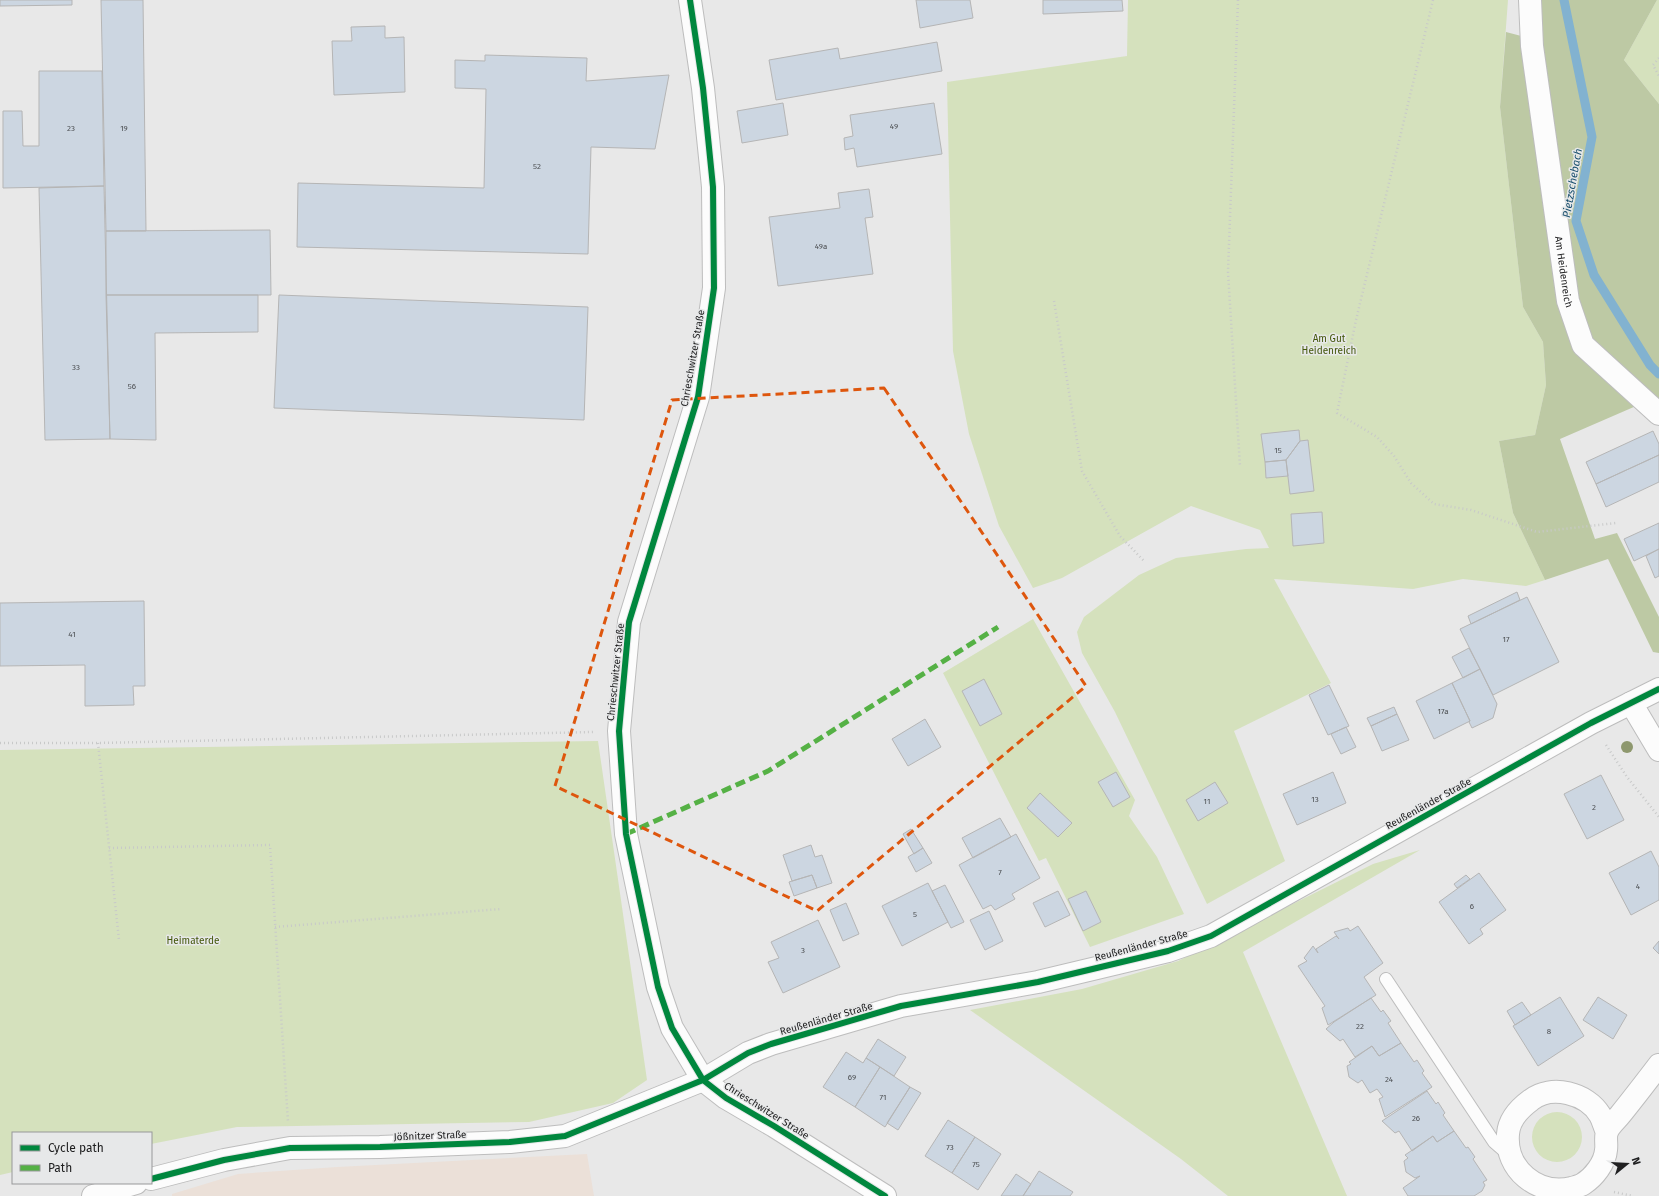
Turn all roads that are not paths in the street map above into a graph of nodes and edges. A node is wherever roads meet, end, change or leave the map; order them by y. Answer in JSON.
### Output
{"nodes":[{"id":1,"x":690,"y":0,"type":"edge"},
{"id":2,"x":1530,"y":0,"type":"edge"},
{"id":3,"x":1659,"y":414,"type":"edge"},
{"id":4,"x":1659,"y":689,"type":"edge"},
{"id":5,"x":1631,"y":703,"type":"junction"},
{"id":6,"x":1659,"y":750,"type":"edge"},
{"id":7,"x":1386,"y":979,"type":"dead end"},
{"id":8,"x":1659,"y":1065,"type":"edge"},
{"id":9,"x":703,"y":1080,"type":"junction"},
{"id":10,"x":1606,"y":1132,"type":"junction"},
{"id":11,"x":1510,"y":1156,"type":"junction"},
{"id":12,"x":152,"y":1179,"type":"edge"},
{"id":13,"x":133,"y":1184,"type":"edge"},
{"id":14,"x":92,"y":1196,"type":"edge"},
{"id":15,"x":885,"y":1196,"type":"edge"}],
"edges":[{"from":1,"to":9,"type":"street","name":"Chrieschwitzer Straße"},
{"from":2,"to":3,"type":"street","name":"Am Heidenreich"},
{"from":4,"to":5,"type":"street","name":"Reußenländer Straße"},
{"from":5,"to":6,"type":"street"},
{"from":5,"to":9,"type":"street","name":"Reußenländer Straße"},
{"from":7,"to":11,"type":"lane"},
{"from":8,"to":10,"type":"street"},
{"from":9,"to":12,"type":"street","name":"Jößnitzer Straße"},
{"from":9,"to":15,"type":"street","name":"Chrieschwitzer Straße"},
{"from":10,"to":11,"type":"street"},
{"from":10,"to":11,"type":"street"},
{"from":13,"to":14,"type":"street"}]}
